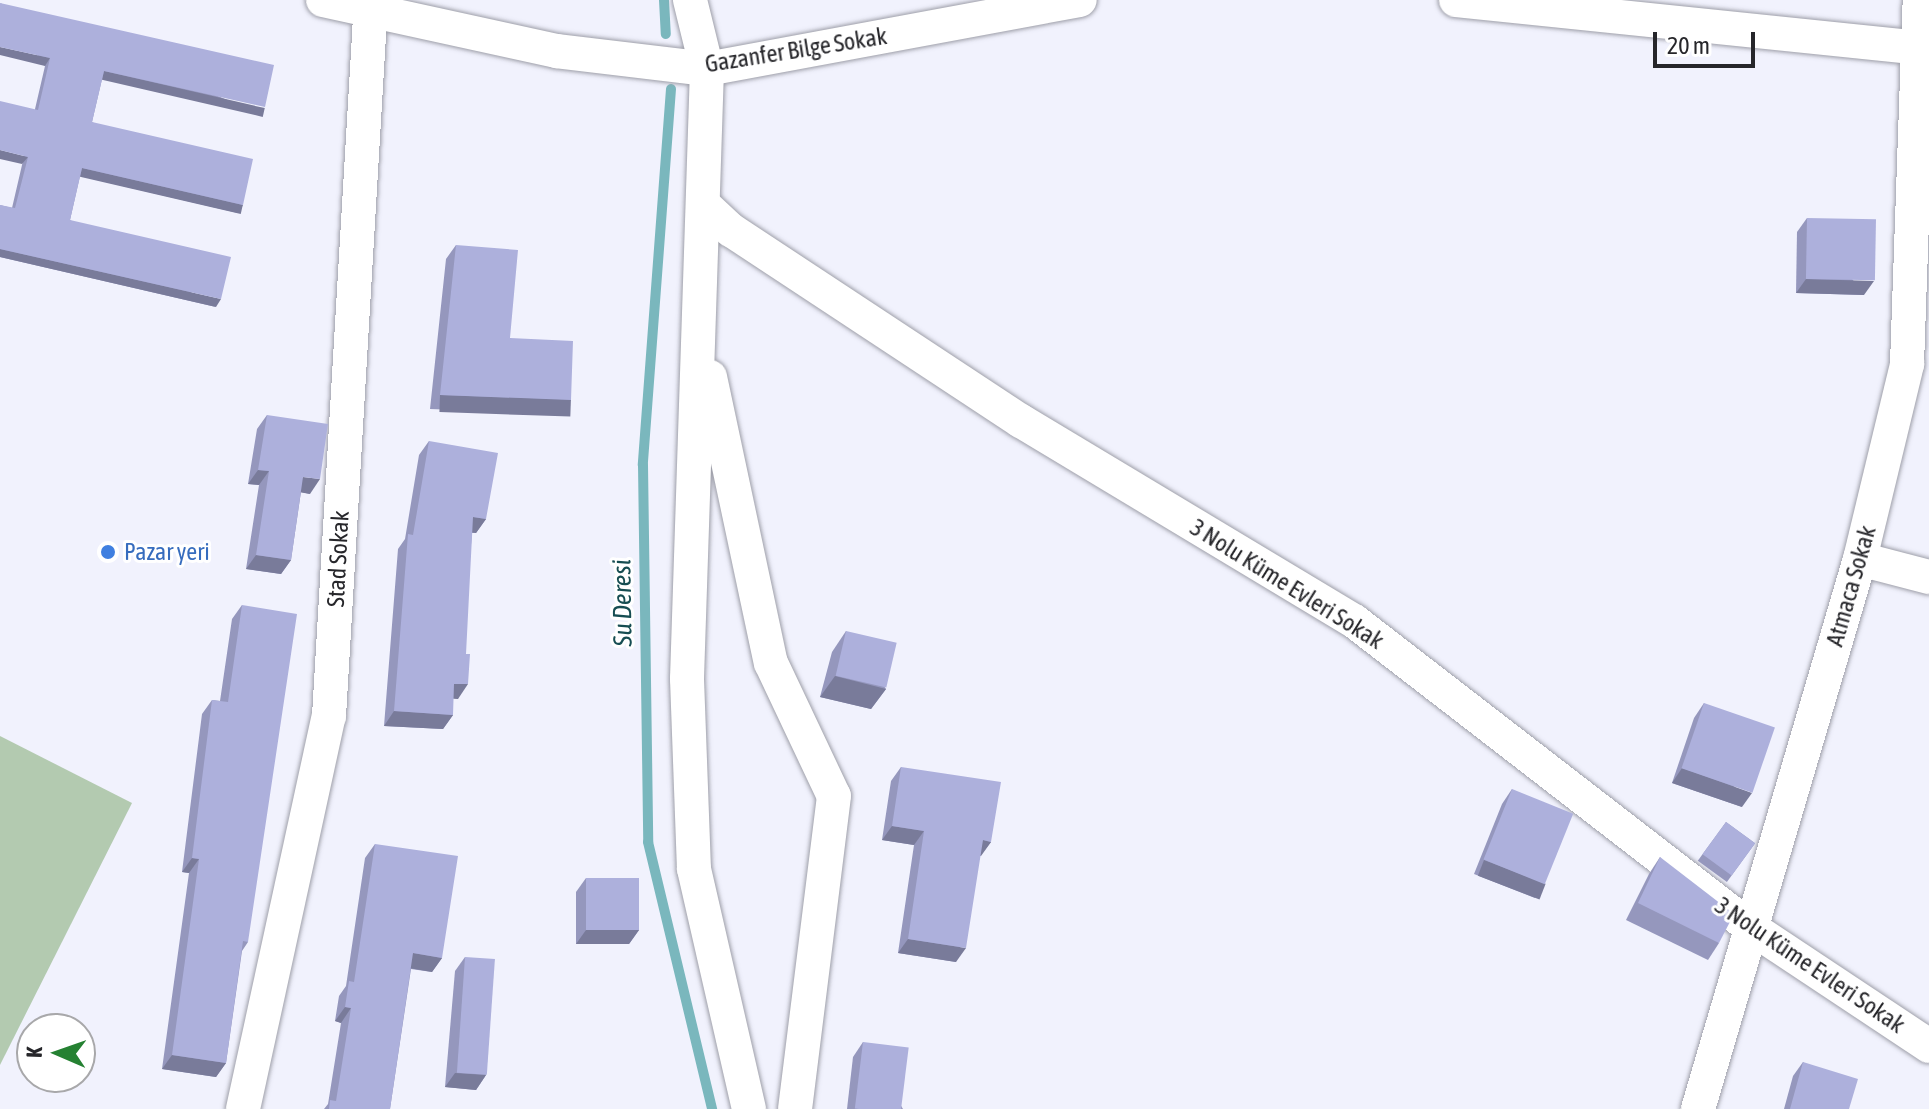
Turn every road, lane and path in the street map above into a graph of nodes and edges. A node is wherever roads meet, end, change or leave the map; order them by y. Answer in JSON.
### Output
{"nodes":[{"id":1,"x":323,"y":0,"type":"edge"},
{"id":2,"x":690,"y":0,"type":"edge"},
{"id":3,"x":1080,"y":0,"type":"edge"},
{"id":4,"x":1456,"y":0,"type":"edge"},
{"id":5,"x":1920,"y":0,"type":"edge"},
{"id":6,"x":371,"y":5,"type":"edge"},
{"id":7,"x":1625,"y":9,"type":"edge"},
{"id":8,"x":1924,"y":49,"type":"edge"},
{"id":9,"x":707,"y":69,"type":"junction"},
{"id":10,"x":704,"y":205,"type":"junction"},
{"id":11,"x":699,"y":325,"type":"junction"},
{"id":12,"x":1860,"y":559,"type":"junction"},
{"id":13,"x":1929,"y":577,"type":"edge"},
{"id":14,"x":1750,"y":927,"type":"junction"},
{"id":15,"x":1929,"y":1046,"type":"edge"},
{"id":16,"x":243,"y":1109,"type":"edge"},
{"id":17,"x":749,"y":1109,"type":"edge"},
{"id":18,"x":795,"y":1109,"type":"edge"},
{"id":19,"x":1698,"y":1109,"type":"edge"}],
"edges":[{"from":1,"to":6,"type":"street","name":"Gazanfer Bilge Sokak"},
{"from":2,"to":9,"type":"street"},
{"from":3,"to":9,"type":"street","name":"Gazanfer Bilge Sokak"},
{"from":4,"to":7,"type":"street"},
{"from":5,"to":8,"type":"street","name":"Atmaca Sokak"},
{"from":6,"to":9,"type":"street","name":"Gazanfer Bilge Sokak"},
{"from":6,"to":16,"type":"street","name":"Stad Sokak"},
{"from":7,"to":8,"type":"street"},
{"from":8,"to":12,"type":"street","name":"Atmaca Sokak"},
{"from":9,"to":10,"type":"street"},
{"from":10,"to":11,"type":"street"},
{"from":10,"to":14,"type":"street","name":"3 Nolu Küme Evleri Sokak"},
{"from":11,"to":17,"type":"street"},
{"from":11,"to":18,"type":"street"},
{"from":12,"to":13,"type":"street"},
{"from":12,"to":14,"type":"street","name":"Atmaca Sokak"},
{"from":14,"to":15,"type":"street","name":"3 Nolu Küme Evleri Sokak"},
{"from":14,"to":19,"type":"street","name":"Atmaca Sokak"}]}
